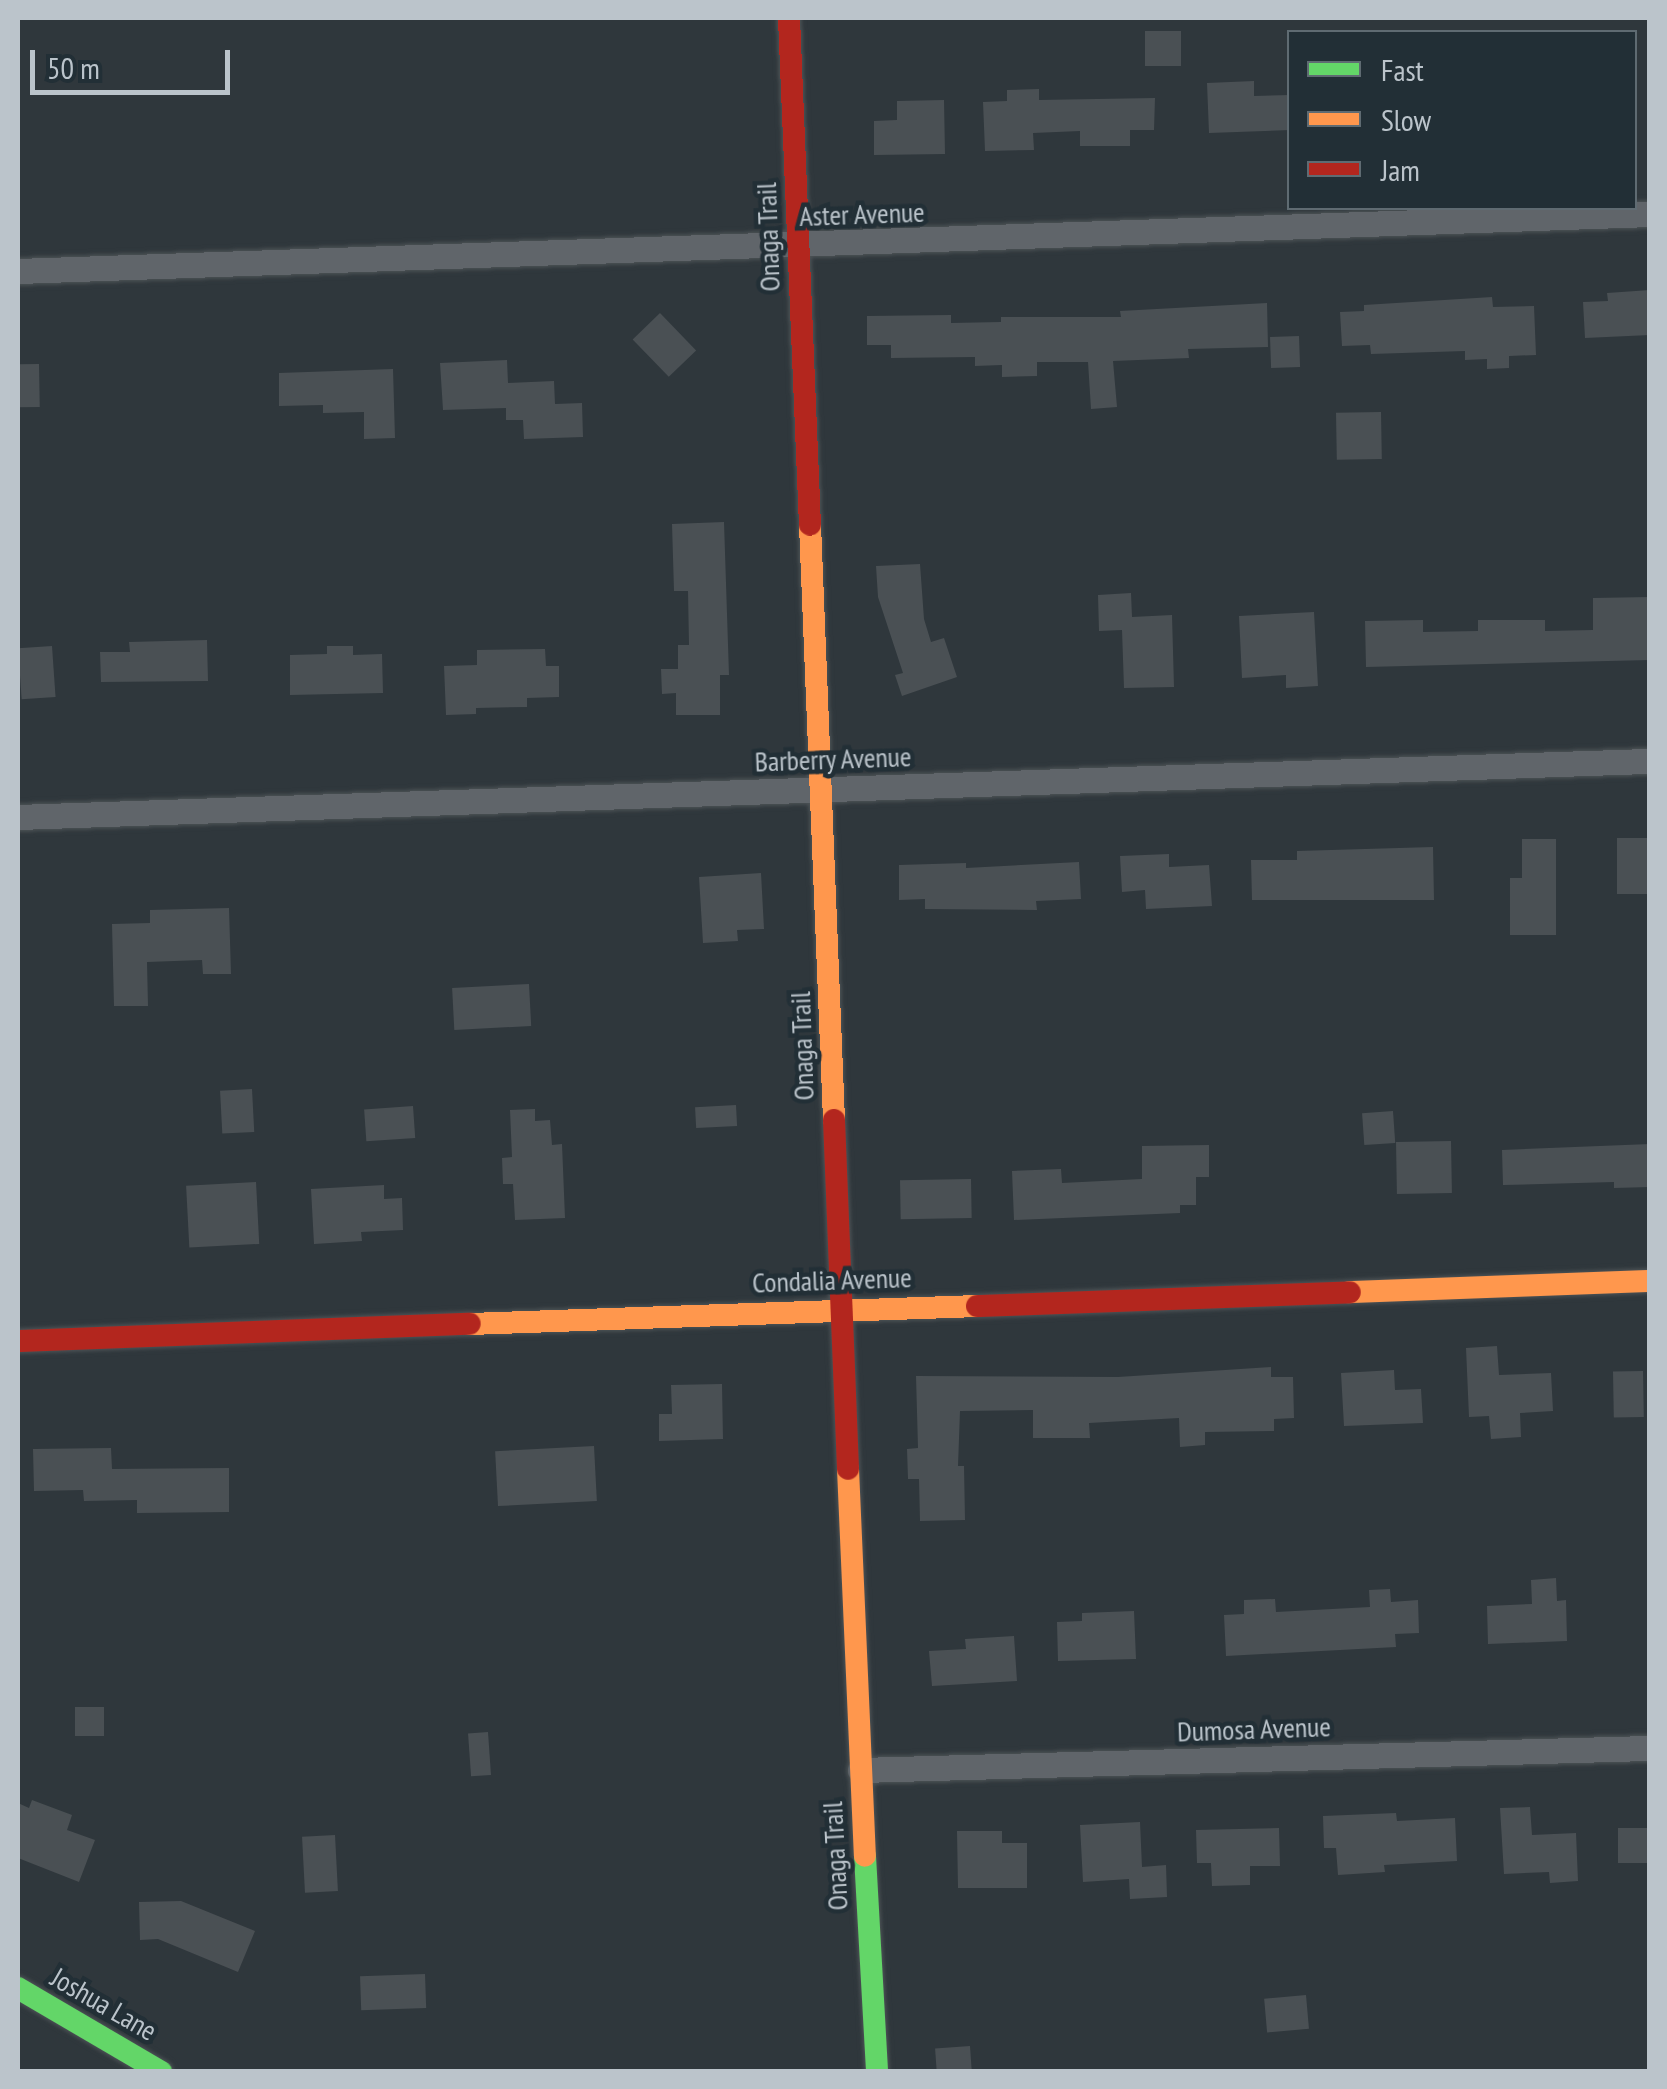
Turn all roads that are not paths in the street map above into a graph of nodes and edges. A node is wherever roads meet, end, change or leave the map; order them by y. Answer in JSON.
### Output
{"nodes":[{"id":1,"x":789,"y":18,"type":"edge"},
{"id":2,"x":1650,"y":214,"type":"edge"},
{"id":3,"x":799,"y":246,"type":"junction"},
{"id":4,"x":18,"y":271,"type":"edge"},
{"id":5,"x":1650,"y":760,"type":"edge"},
{"id":6,"x":821,"y":790,"type":"junction"},
{"id":7,"x":18,"y":817,"type":"edge"},
{"id":8,"x":1650,"y":1281,"type":"edge"},
{"id":9,"x":842,"y":1310,"type":"junction"},
{"id":10,"x":18,"y":1341,"type":"edge"},
{"id":11,"x":1650,"y":1748,"type":"edge"},
{"id":12,"x":860,"y":1770,"type":"junction"},
{"id":13,"x":18,"y":1988,"type":"edge"},
{"id":14,"x":162,"y":2072,"type":"edge"},
{"id":15,"x":877,"y":2072,"type":"edge"}],
"edges":[{"from":1,"to":3,"type":"street","name":"Onaga Trail"},
{"from":2,"to":3,"type":"street","name":"Aster Avenue"},
{"from":3,"to":4,"type":"street","name":"Aster Avenue"},
{"from":3,"to":6,"type":"street","name":"Onaga Trail"},
{"from":5,"to":6,"type":"street","name":"Barberry Avenue"},
{"from":6,"to":7,"type":"street","name":"Barberry Avenue"},
{"from":6,"to":9,"type":"street","name":"Onaga Trail"},
{"from":8,"to":9,"type":"street","name":"Condalia Avenue"},
{"from":9,"to":10,"type":"street","name":"Condalia Avenue"},
{"from":9,"to":12,"type":"street","name":"Onaga Trail"},
{"from":11,"to":12,"type":"street","name":"Dumosa Avenue"},
{"from":12,"to":15,"type":"street","name":"Onaga Trail"},
{"from":13,"to":14,"type":"street","name":"Joshua Lane"}]}
